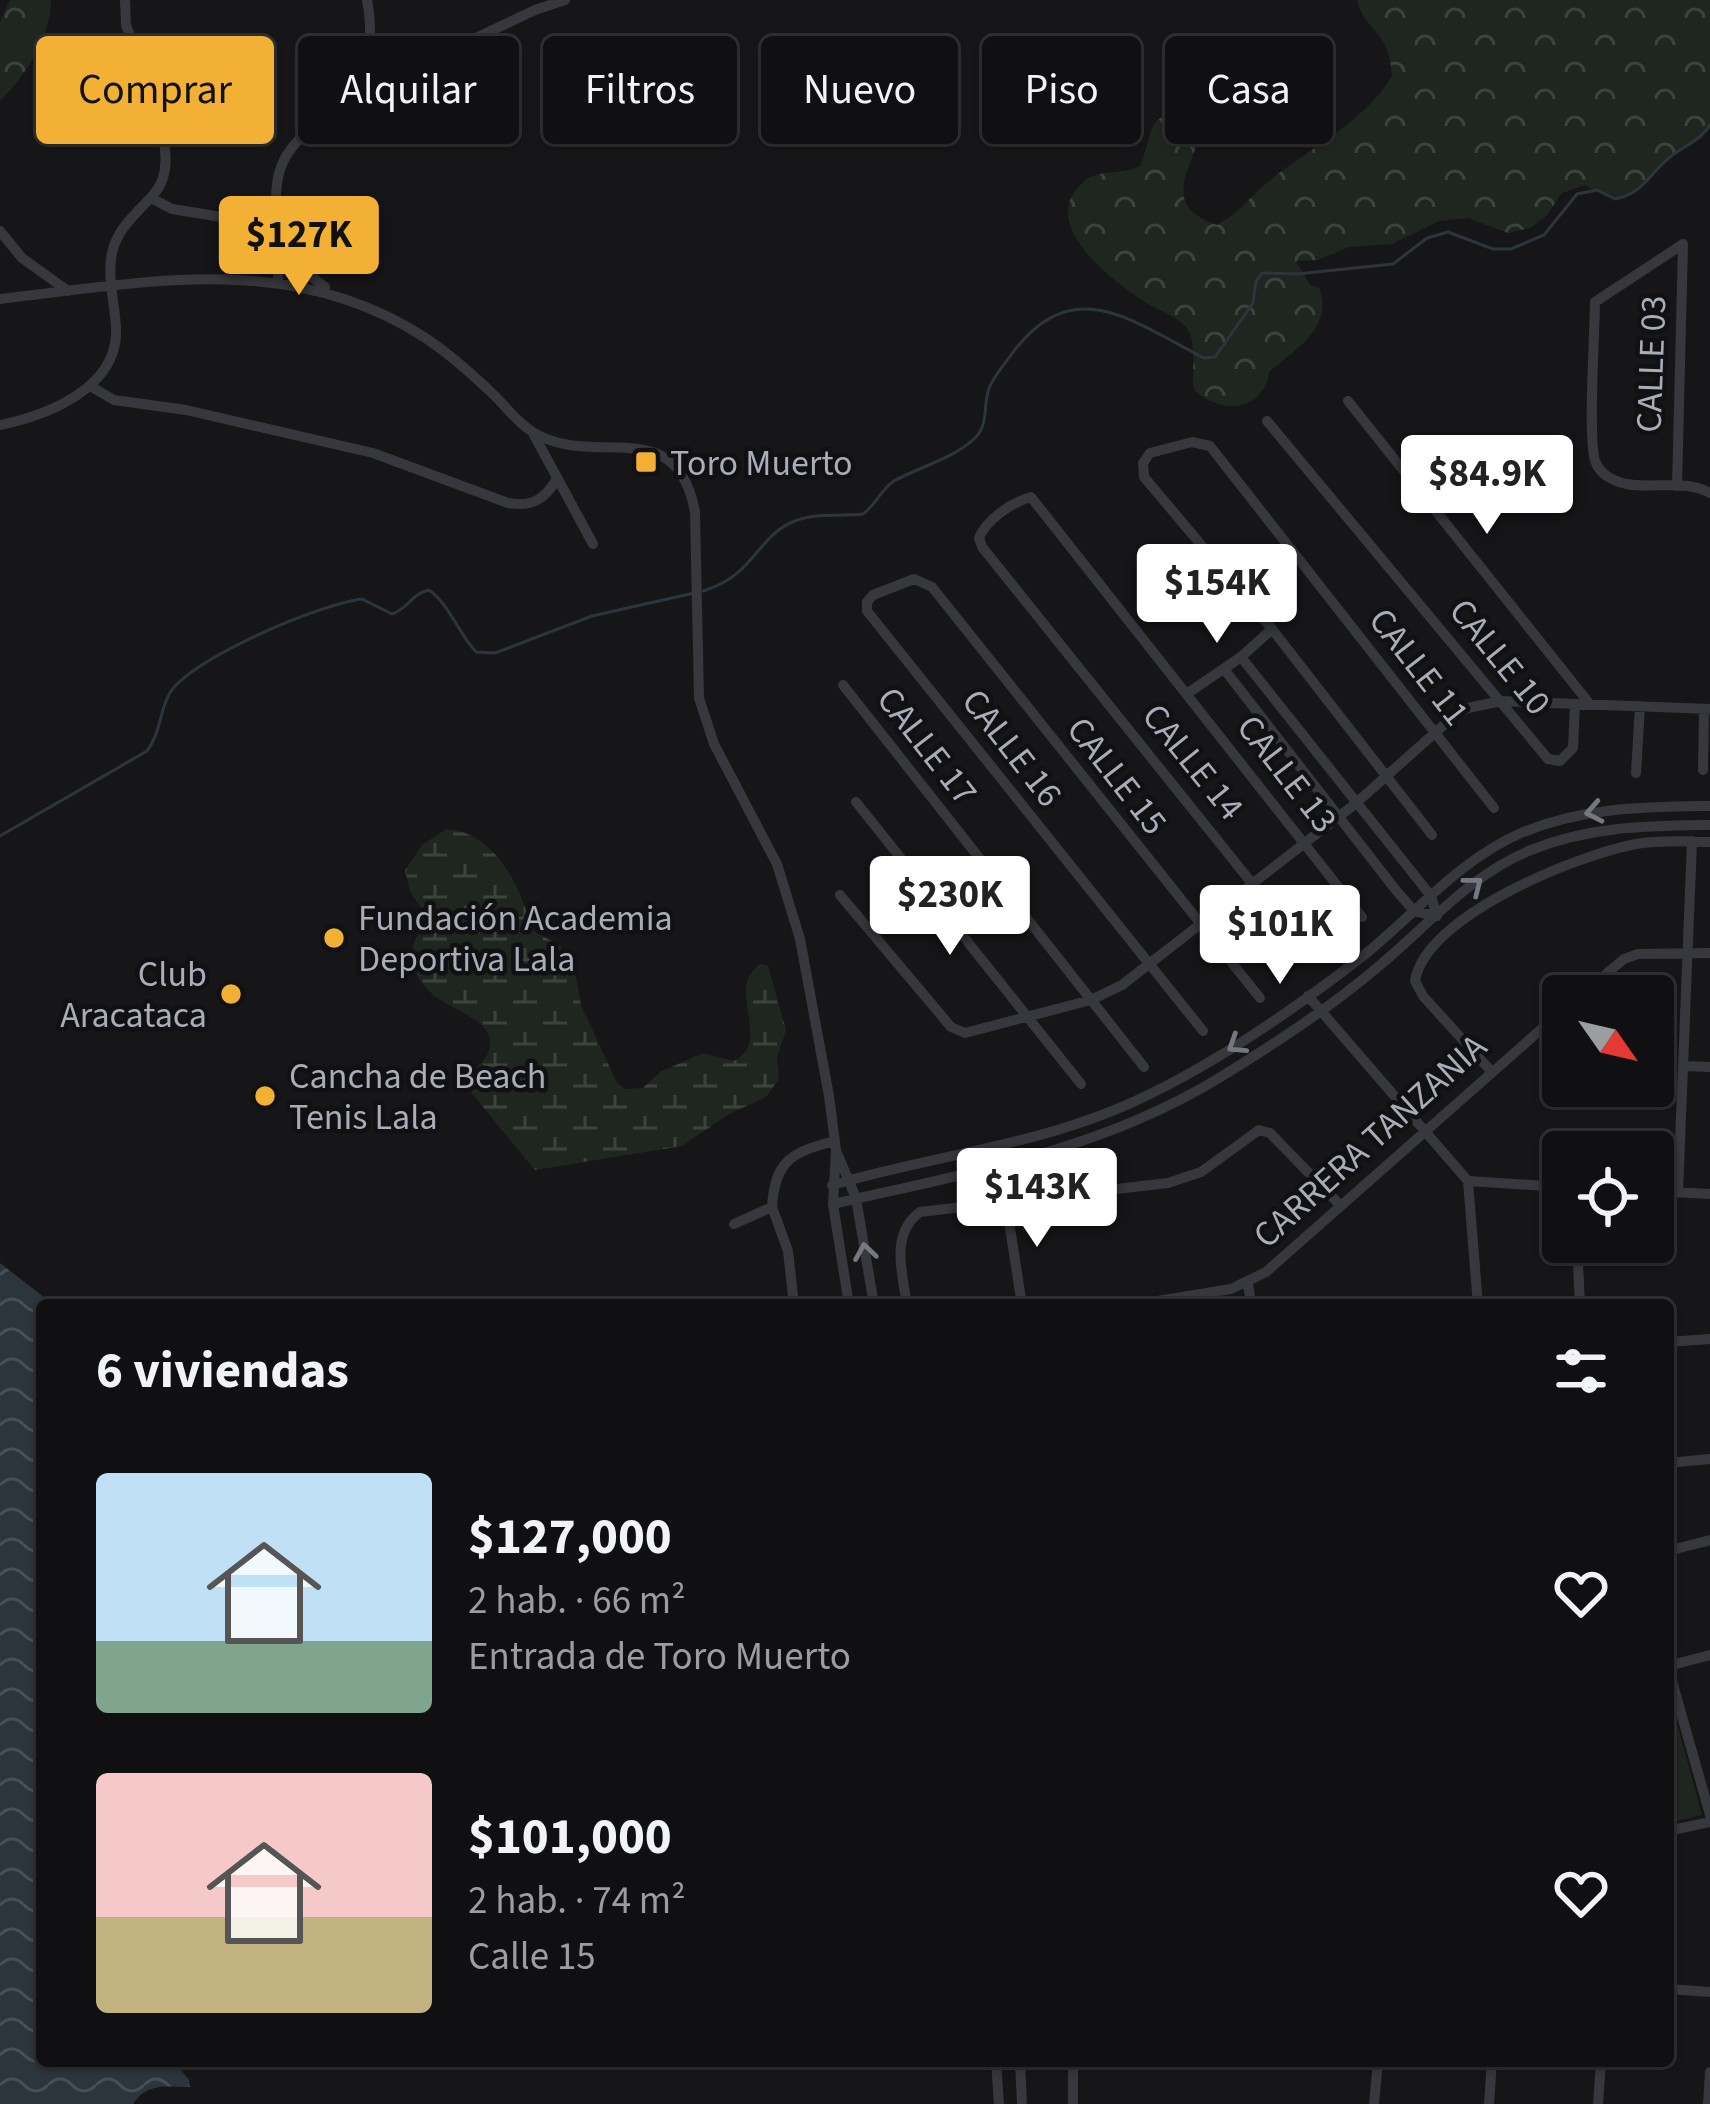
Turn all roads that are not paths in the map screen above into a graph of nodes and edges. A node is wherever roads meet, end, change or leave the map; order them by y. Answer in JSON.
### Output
{"nodes":[{"id":1,"x":125,"y":0,"type":"edge"},
{"id":2,"x":367,"y":0,"type":"edge"},
{"id":3,"x":565,"y":0,"type":"edge"},
{"id":4,"x":130,"y":36,"type":"edge"},
{"id":5,"x":371,"y":36,"type":"edge"},
{"id":6,"x":480,"y":36,"type":"edge"},
{"id":7,"x":298,"y":140,"type":"edge"},
{"id":8,"x":162,"y":144,"type":"edge"},
{"id":9,"x":152,"y":198,"type":"junction"},
{"id":10,"x":0,"y":231,"type":"edge"},
{"id":11,"x":279,"y":251,"type":"junction"},
{"id":12,"x":278,"y":280,"type":"junction"},
{"id":13,"x":112,"y":286,"type":"junction"},
{"id":14,"x":68,"y":291,"type":"junction"},
{"id":15,"x":0,"y":299,"type":"edge"},
{"id":16,"x":354,"y":302,"type":"junction"},
{"id":17,"x":90,"y":386,"type":"junction"},
{"id":18,"x":1348,"y":400,"type":"dead end"},
{"id":19,"x":1267,"y":421,"type":"dead end"},
{"id":20,"x":0,"y":425,"type":"edge"},
{"id":21,"x":533,"y":433,"type":"junction"},
{"id":22,"x":557,"y":479,"type":"junction"},
{"id":23,"x":1677,"y":485,"type":"junction"},
{"id":24,"x":1710,"y":493,"type":"edge"},
{"id":25,"x":1031,"y":497,"type":"joint"},
{"id":26,"x":592,"y":544,"type":"dead end"},
{"id":27,"x":932,"y":586,"type":"joint"},
{"id":28,"x":1273,"y":629,"type":"junction"},
{"id":29,"x":1241,"y":657,"type":"junction"},
{"id":30,"x":1224,"y":669,"type":"junction"},
{"id":31,"x":843,"y":686,"type":"dead end"},
{"id":32,"x":1188,"y":693,"type":"junction"},
{"id":33,"x":1501,"y":701,"type":"junction"},
{"id":34,"x":1589,"y":703,"type":"junction"},
{"id":35,"x":1575,"y":704,"type":"junction"},
{"id":36,"x":1640,"y":706,"type":"junction"},
{"id":37,"x":1707,"y":709,"type":"edge"},
{"id":38,"x":1436,"y":736,"type":"junction"},
{"id":39,"x":1703,"y":770,"type":"dead end"},
{"id":40,"x":1636,"y":773,"type":"dead end"},
{"id":41,"x":1385,"y":778,"type":"junction"},
{"id":42,"x":856,"y":802,"type":"dead end"},
{"id":43,"x":1355,"y":804,"type":"junction"},
{"id":44,"x":1710,"y":806,"type":"edge"},
{"id":45,"x":1494,"y":808,"type":"dead end"},
{"id":46,"x":1338,"y":817,"type":"junction"},
{"id":47,"x":1710,"y":825,"type":"edge"},
{"id":48,"x":1432,"y":835,"type":"dead end"},
{"id":49,"x":1693,"y":841,"type":"junction"},
{"id":50,"x":1710,"y":842,"type":"edge"},
{"id":51,"x":1304,"y":843,"type":"junction"},
{"id":52,"x":1254,"y":882,"type":"junction"},
{"id":53,"x":840,"y":895,"type":"dead end"},
{"id":54,"x":1431,"y":896,"type":"junction"},
{"id":55,"x":1414,"y":911,"type":"junction"},
{"id":56,"x":1437,"y":916,"type":"junction"},
{"id":57,"x":1362,"y":917,"type":"dead end"},
{"id":58,"x":1199,"y":924,"type":"junction"},
{"id":59,"x":1688,"y":952,"type":"junction"},
{"id":60,"x":1710,"y":953,"type":"edge"},
{"id":61,"x":1312,"y":958,"type":"dead end"},
{"id":62,"x":1148,"y":964,"type":"junction"},
{"id":63,"x":1604,"y":975,"type":"edge"},
{"id":64,"x":1308,"y":997,"type":"junction"},
{"id":65,"x":1260,"y":998,"type":"dead end"},
{"id":66,"x":1090,"y":1000,"type":"junction"},
{"id":67,"x":1320,"y":1010,"type":"junction"},
{"id":68,"x":1028,"y":1018,"type":"junction"},
{"id":69,"x":1542,"y":1028,"type":"edge"},
{"id":70,"x":1203,"y":1031,"type":"dead end"},
{"id":71,"x":1684,"y":1066,"type":"junction"},
{"id":72,"x":1144,"y":1067,"type":"dead end"},
{"id":73,"x":1710,"y":1067,"type":"edge"},
{"id":74,"x":1491,"y":1071,"type":"junction"},
{"id":75,"x":1081,"y":1084,"type":"dead end"},
{"id":76,"x":1426,"y":1132,"type":"junction"},
{"id":77,"x":836,"y":1146,"type":"junction"},
{"id":78,"x":851,"y":1179,"type":"junction"},
{"id":79,"x":1468,"y":1180,"type":"junction"},
{"id":80,"x":832,"y":1185,"type":"junction"},
{"id":81,"x":1542,"y":1185,"type":"edge"},
{"id":82,"x":1674,"y":1192,"type":"edge"},
{"id":83,"x":1678,"y":1192,"type":"junction"},
{"id":84,"x":1710,"y":1194,"type":"edge"},
{"id":85,"x":856,"y":1198,"type":"junction"},
{"id":86,"x":1006,"y":1202,"type":"junction"},
{"id":87,"x":833,"y":1204,"type":"junction"},
{"id":88,"x":1340,"y":1205,"type":"junction"},
{"id":89,"x":772,"y":1207,"type":"junction"},
{"id":90,"x":734,"y":1224,"type":"dead end"},
{"id":91,"x":1578,"y":1263,"type":"edge"},
{"id":92,"x":1248,"y":1283,"type":"junction"},
{"id":93,"x":793,"y":1299,"type":"edge"},
{"id":94,"x":848,"y":1299,"type":"edge"},
{"id":95,"x":873,"y":1299,"type":"edge"},
{"id":96,"x":906,"y":1299,"type":"edge"},
{"id":97,"x":1021,"y":1299,"type":"edge"},
{"id":98,"x":1164,"y":1299,"type":"edge"},
{"id":99,"x":1250,"y":1299,"type":"edge"},
{"id":100,"x":1478,"y":1299,"type":"edge"},
{"id":101,"x":1580,"y":1299,"type":"edge"},
{"id":102,"x":1710,"y":1339,"type":"edge"},
{"id":103,"x":1674,"y":1342,"type":"edge"},
{"id":104,"x":1710,"y":1459,"type":"edge"},
{"id":105,"x":1674,"y":1462,"type":"edge"},
{"id":106,"x":1710,"y":1540,"type":"edge"},
{"id":107,"x":1674,"y":1549,"type":"edge"},
{"id":108,"x":1710,"y":1655,"type":"edge"},
{"id":109,"x":1674,"y":1664,"type":"edge"},
{"id":110,"x":1674,"y":1688,"type":"edge"},
{"id":111,"x":1710,"y":1818,"type":"edge"},
{"id":112,"x":1674,"y":1830,"type":"edge"},
{"id":113,"x":1674,"y":1989,"type":"edge"},
{"id":114,"x":1710,"y":1991,"type":"edge"},
{"id":115,"x":996,"y":2067,"type":"edge"},
{"id":116,"x":1020,"y":2067,"type":"edge"},
{"id":117,"x":1073,"y":2067,"type":"edge"},
{"id":118,"x":1377,"y":2067,"type":"edge"},
{"id":119,"x":1492,"y":2067,"type":"edge"},
{"id":120,"x":1601,"y":2067,"type":"edge"},
{"id":121,"x":1710,"y":2072,"type":"edge"},
{"id":122,"x":999,"y":2104,"type":"edge"},
{"id":123,"x":1022,"y":2104,"type":"edge"},
{"id":124,"x":1073,"y":2104,"type":"edge"},
{"id":125,"x":1374,"y":2104,"type":"edge"},
{"id":126,"x":1489,"y":2104,"type":"edge"},
{"id":127,"x":1598,"y":2104,"type":"edge"},
{"id":128,"x":1708,"y":2104,"type":"edge"}],
"edges":[{"from":1,"to":4,"type":"street"},
{"from":2,"to":5,"type":"street"},
{"from":3,"to":6,"type":"street"},
{"from":7,"to":11,"type":"street"},
{"from":8,"to":9,"type":"street"},
{"from":9,"to":11,"type":"street"},
{"from":9,"to":13,"type":"street"},
{"from":10,"to":14,"type":"street"},
{"from":11,"to":12,"type":"street"},
{"from":11,"to":16,"type":"street"},
{"from":12,"to":13,"type":"street"},
{"from":12,"to":16,"type":"street"},
{"from":13,"to":14,"type":"street"},
{"from":13,"to":17,"type":"street"},
{"from":14,"to":15,"type":"street"},
{"from":16,"to":21,"type":"street"},
{"from":17,"to":20,"type":"street"},
{"from":17,"to":22,"type":"street"},
{"from":18,"to":34,"type":"street"},
{"from":19,"to":33,"type":"street","name":"CALLE 10"},
{"from":21,"to":22,"type":"street"},
{"from":21,"to":77,"type":"street"},
{"from":22,"to":26,"type":"street"},
{"from":23,"to":23,"type":"street","name":"CALLE 03"},
{"from":23,"to":24,"type":"street"},
{"from":25,"to":32,"type":"street","name":"CALLE 13"},
{"from":25,"to":52,"type":"street","name":"CALLE 14"},
{"from":27,"to":58,"type":"street","name":"CALLE 15"},
{"from":27,"to":62,"type":"street","name":"CALLE 16"},
{"from":28,"to":29,"type":"street"},
{"from":28,"to":38,"type":"street","name":"CALLE 11"},
{"from":28,"to":41,"type":"street"},
{"from":29,"to":30,"type":"street"},
{"from":29,"to":43,"type":"street"},
{"from":30,"to":32,"type":"street"},
{"from":30,"to":46,"type":"street"},
{"from":31,"to":66,"type":"street","name":"CALLE 17"},
{"from":32,"to":51,"type":"street","name":"CALLE 13"},
{"from":33,"to":35,"type":"street"},
{"from":33,"to":35,"type":"street","name":"CALLE 10"},
{"from":33,"to":38,"type":"street"},
{"from":34,"to":35,"type":"street"},
{"from":34,"to":36,"type":"street"},
{"from":36,"to":37,"type":"street"},
{"from":36,"to":40,"type":"street"},
{"from":37,"to":39,"type":"street"},
{"from":38,"to":41,"type":"street"},
{"from":38,"to":45,"type":"street","name":"CALLE 11"},
{"from":41,"to":43,"type":"street"},
{"from":41,"to":48,"type":"street"},
{"from":42,"to":68,"type":"street"},
{"from":43,"to":46,"type":"street"},
{"from":43,"to":54,"type":"street"},
{"from":44,"to":54,"type":"street","one_way":true},
{"from":46,"to":51,"type":"street"},
{"from":46,"to":55,"type":"street"},
{"from":56,"to":47,"type":"street","one_way":true},
{"from":49,"to":50,"type":"street"},
{"from":49,"to":59,"type":"street"},
{"from":49,"to":74,"type":"street"},
{"from":51,"to":52,"type":"street"},
{"from":51,"to":57,"type":"street","name":"CALLE 13"},
{"from":52,"to":58,"type":"street"},
{"from":52,"to":61,"type":"street","name":"CALLE 14"},
{"from":53,"to":68,"type":"street"},
{"from":54,"to":55,"type":"street"},
{"from":54,"to":56,"type":"street"},
{"from":55,"to":56,"type":"street"},
{"from":55,"to":64,"type":"street"},
{"from":56,"to":67,"type":"street"},
{"from":58,"to":62,"type":"street"},
{"from":58,"to":65,"type":"street","name":"CALLE 15"},
{"from":59,"to":60,"type":"street"},
{"from":59,"to":63,"type":"street"},
{"from":59,"to":71,"type":"street"},
{"from":62,"to":66,"type":"street"},
{"from":62,"to":70,"type":"street","name":"CALLE 16"},
{"from":64,"to":67,"type":"street"},
{"from":64,"to":78,"type":"street","one_way":true},
{"from":66,"to":68,"type":"street"},
{"from":66,"to":72,"type":"street","name":"CALLE 17"},
{"from":67,"to":76,"type":"street"},
{"from":67,"to":85,"type":"street"},
{"from":68,"to":75,"type":"street"},
{"from":69,"to":74,"type":"street","name":"CARRERA TANZANIA"},
{"from":71,"to":73,"type":"street"},
{"from":71,"to":83,"type":"street"},
{"from":74,"to":76,"type":"street","name":"CARRERA TANZANIA"},
{"from":76,"to":79,"type":"street"},
{"from":76,"to":88,"type":"street","name":"CARRERA TANZANIA"},
{"from":77,"to":78,"type":"street"},
{"from":77,"to":80,"type":"street"},
{"from":77,"to":89,"type":"street"},
{"from":78,"to":80,"type":"street"},
{"from":78,"to":85,"type":"street"},
{"from":79,"to":81,"type":"street"},
{"from":79,"to":100,"type":"street"},
{"from":80,"to":87,"type":"street"},
{"from":82,"to":83,"type":"street"},
{"from":83,"to":84,"type":"street"},
{"from":85,"to":87,"type":"street"},
{"from":95,"to":85,"type":"street","one_way":true},
{"from":86,"to":88,"type":"street"},
{"from":86,"to":96,"type":"street"},
{"from":86,"to":97,"type":"street"},
{"from":87,"to":94,"type":"street"},
{"from":88,"to":92,"type":"street","name":"CARRERA TANZANIA"},
{"from":89,"to":90,"type":"street"},
{"from":89,"to":93,"type":"street"},
{"from":91,"to":101,"type":"street"},
{"from":92,"to":98,"type":"street","name":"CARRERA TANZANIA"},
{"from":92,"to":99,"type":"street"},
{"from":102,"to":103,"type":"street"},
{"from":104,"to":105,"type":"street"},
{"from":106,"to":107,"type":"street"},
{"from":108,"to":109,"type":"street"},
{"from":110,"to":111,"type":"street"},
{"from":111,"to":112,"type":"street"},
{"from":113,"to":114,"type":"street"},
{"from":115,"to":122,"type":"street"},
{"from":116,"to":123,"type":"street"},
{"from":117,"to":124,"type":"street"},
{"from":118,"to":125,"type":"street"},
{"from":119,"to":126,"type":"street"},
{"from":120,"to":127,"type":"street"},
{"from":121,"to":128,"type":"street"}]}
